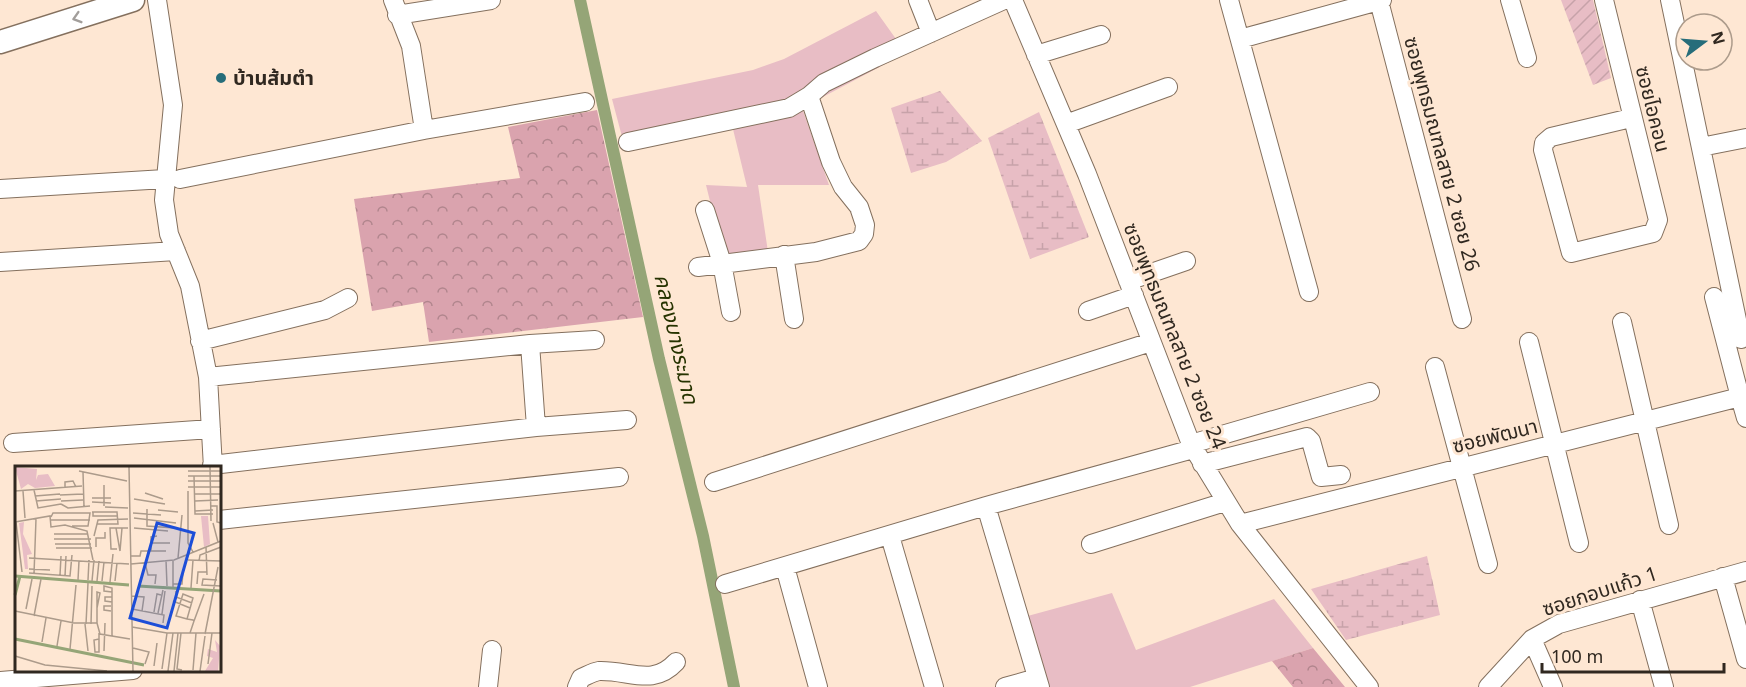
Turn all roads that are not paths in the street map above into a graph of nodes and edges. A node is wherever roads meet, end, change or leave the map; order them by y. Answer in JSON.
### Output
{"nodes":[{"id":1,"x":133,"y":0,"type":"edge"},
{"id":2,"x":157,"y":0,"type":"edge"},
{"id":3,"x":491,"y":0,"type":"edge"},
{"id":4,"x":918,"y":0,"type":"edge"},
{"id":5,"x":1004,"y":0,"type":"edge"},
{"id":6,"x":1013,"y":0,"type":"edge"},
{"id":7,"x":1229,"y":0,"type":"edge"},
{"id":8,"x":1380,"y":0,"type":"edge"},
{"id":9,"x":1510,"y":0,"type":"edge"},
{"id":10,"x":1604,"y":0,"type":"edge"},
{"id":11,"x":1670,"y":0,"type":"edge"},
{"id":12,"x":395,"y":8,"type":"edge"},
{"id":13,"x":931,"y":33,"type":"junction"},
{"id":14,"x":1101,"y":35,"type":"dead end"},
{"id":15,"x":4,"y":39,"type":"edge"},
{"id":16,"x":1240,"y":39,"type":"junction"},
{"id":17,"x":1036,"y":55,"type":"junction"},
{"id":18,"x":1527,"y":58,"type":"dead end"},
{"id":19,"x":1168,"y":87,"type":"dead end"},
{"id":20,"x":810,"y":96,"type":"junction"},
{"id":21,"x":585,"y":102,"type":"dead end"},
{"id":22,"x":1631,"y":118,"type":"junction"},
{"id":23,"x":1066,"y":124,"type":"junction"},
{"id":24,"x":424,"y":130,"type":"junction"},
{"id":25,"x":1746,"y":138,"type":"edge"},
{"id":26,"x":628,"y":142,"type":"dead end"},
{"id":27,"x":1701,"y":147,"type":"junction"},
{"id":28,"x":172,"y":179,"type":"junction"},
{"id":29,"x":0,"y":189,"type":"edge"},
{"id":30,"x":705,"y":210,"type":"dead end"},
{"id":31,"x":176,"y":251,"type":"junction"},
{"id":32,"x":784,"y":255,"type":"junction"},
{"id":33,"x":1186,"y":261,"type":"dead end"},
{"id":34,"x":0,"y":262,"type":"edge"},
{"id":35,"x":722,"y":263,"type":"junction"},
{"id":36,"x":698,"y":267,"type":"dead end"},
{"id":37,"x":1131,"y":288,"type":"junction"},
{"id":38,"x":1309,"y":292,"type":"dead end"},
{"id":39,"x":1714,"y":297,"type":"dead end"},
{"id":40,"x":348,"y":298,"type":"dead end"},
{"id":41,"x":1088,"y":311,"type":"dead end"},
{"id":42,"x":731,"y":312,"type":"dead end"},
{"id":43,"x":794,"y":319,"type":"dead end"},
{"id":44,"x":1462,"y":319,"type":"dead end"},
{"id":45,"x":1622,"y":322,"type":"dead end"},
{"id":46,"x":1741,"y":339,"type":"dead end"},
{"id":47,"x":595,"y":340,"type":"dead end"},
{"id":48,"x":200,"y":341,"type":"junction"},
{"id":49,"x":1151,"y":342,"type":"junction"},
{"id":50,"x":1529,"y":342,"type":"dead end"},
{"id":51,"x":530,"y":344,"type":"junction"},
{"id":52,"x":1435,"y":367,"type":"dead end"},
{"id":53,"x":208,"y":377,"type":"junction"},
{"id":54,"x":1370,"y":392,"type":"dead end"},
{"id":55,"x":1740,"y":397,"type":"junction"},
{"id":56,"x":1746,"y":418,"type":"edge"},
{"id":57,"x":627,"y":420,"type":"dead end"},
{"id":58,"x":1646,"y":421,"type":"junction"},
{"id":59,"x":536,"y":426,"type":"junction"},
{"id":60,"x":211,"y":429,"type":"junction"},
{"id":61,"x":13,"y":443,"type":"dead end"},
{"id":62,"x":1556,"y":444,"type":"junction"},
{"id":63,"x":1195,"y":452,"type":"junction"},
{"id":64,"x":212,"y":466,"type":"edge"},
{"id":65,"x":1461,"y":468,"type":"junction"},
{"id":66,"x":1341,"y":475,"type":"dead end"},
{"id":67,"x":619,"y":477,"type":"dead end"},
{"id":68,"x":714,"y":482,"type":"dead end"},
{"id":69,"x":1225,"y":502,"type":"junction"},
{"id":70,"x":986,"y":506,"type":"junction"},
{"id":71,"x":220,"y":520,"type":"edge"},
{"id":72,"x":1240,"y":524,"type":"junction"},
{"id":73,"x":1669,"y":525,"type":"dead end"},
{"id":74,"x":890,"y":536,"type":"junction"},
{"id":75,"x":1579,"y":543,"type":"dead end"},
{"id":76,"x":1091,"y":544,"type":"dead end"},
{"id":77,"x":1488,"y":564,"type":"dead end"},
{"id":78,"x":784,"y":567,"type":"junction"},
{"id":79,"x":1746,"y":571,"type":"edge"},
{"id":80,"x":1723,"y":577,"type":"junction"},
{"id":81,"x":725,"y":584,"type":"dead end"},
{"id":82,"x":1640,"y":600,"type":"junction"},
{"id":83,"x":1532,"y":639,"type":"junction"},
{"id":84,"x":492,"y":650,"type":"dead end"},
{"id":85,"x":1746,"y":659,"type":"edge"},
{"id":86,"x":676,"y":662,"type":"dead end"},
{"id":87,"x":109,"y":672,"type":"edge"},
{"id":88,"x":0,"y":681,"type":"edge"},
{"id":89,"x":1038,"y":682,"type":"edge"},
{"id":90,"x":488,"y":687,"type":"edge"},
{"id":91,"x":577,"y":687,"type":"edge"},
{"id":92,"x":818,"y":687,"type":"edge"},
{"id":93,"x":934,"y":687,"type":"edge"},
{"id":94,"x":1005,"y":687,"type":"edge"},
{"id":95,"x":1369,"y":687,"type":"edge"},
{"id":96,"x":1488,"y":687,"type":"edge"},
{"id":97,"x":1553,"y":687,"type":"edge"},
{"id":98,"x":1664,"y":687,"type":"edge"}],
"edges":[{"from":1,"to":15,"type":"main road","one_way":true},
{"from":2,"to":28,"type":"street"},
{"from":3,"to":12,"type":"street"},
{"from":4,"to":13,"type":"street"},
{"from":5,"to":13,"type":"street"},
{"from":6,"to":17,"type":"street","name":"ซอยพุทธมณฑลสาย 2 ซอย 24"},
{"from":7,"to":16,"type":"street"},
{"from":8,"to":16,"type":"street","name":"ซอยพุทธมณฑลสาย 2 ซอย 26"},
{"from":8,"to":44,"type":"street","name":"ซอยพุทธมณฑลสาย 2 ซอย 26"},
{"from":9,"to":18,"type":"street"},
{"from":10,"to":22,"type":"street","name":"ซอยไอคอน"},
{"from":11,"to":27,"type":"street"},
{"from":12,"to":24,"type":"street"},
{"from":13,"to":20,"type":"street"},
{"from":14,"to":17,"type":"street"},
{"from":16,"to":38,"type":"street"},
{"from":17,"to":23,"type":"street","name":"ซอยพุทธมณฑลสาย 2 ซอย 24"},
{"from":19,"to":23,"type":"street"},
{"from":20,"to":26,"type":"street"},
{"from":20,"to":32,"type":"street"},
{"from":21,"to":24,"type":"street"},
{"from":22,"to":22,"type":"street","name":"ซอยไอคอน"},
{"from":23,"to":37,"type":"street","name":"ซอยพุทธมณฑลสาย 2 ซอย 24"},
{"from":24,"to":28,"type":"street"},
{"from":25,"to":27,"type":"street"},
{"from":27,"to":46,"type":"street"},
{"from":28,"to":29,"type":"street"},
{"from":28,"to":31,"type":"street"},
{"from":30,"to":35,"type":"street"},
{"from":31,"to":34,"type":"street"},
{"from":31,"to":48,"type":"street"},
{"from":32,"to":35,"type":"street"},
{"from":32,"to":43,"type":"street"},
{"from":33,"to":37,"type":"street"},
{"from":35,"to":36,"type":"street"},
{"from":35,"to":42,"type":"street"},
{"from":37,"to":41,"type":"street"},
{"from":37,"to":49,"type":"street","name":"ซอยพุทธมณฑลสาย 2 ซอย 24"},
{"from":39,"to":55,"type":"street"},
{"from":40,"to":48,"type":"street"},
{"from":45,"to":58,"type":"street"},
{"from":47,"to":51,"type":"street"},
{"from":48,"to":53,"type":"street"},
{"from":49,"to":63,"type":"street","name":"ซอยพุทธมณฑลสาย 2 ซอย 24"},
{"from":49,"to":68,"type":"street"},
{"from":50,"to":62,"type":"street"},
{"from":51,"to":53,"type":"street"},
{"from":51,"to":59,"type":"street"},
{"from":52,"to":65,"type":"street"},
{"from":53,"to":60,"type":"street"},
{"from":54,"to":63,"type":"street"},
{"from":55,"to":56,"type":"street"},
{"from":55,"to":58,"type":"street","name":"ซอยพัฒนา"},
{"from":57,"to":59,"type":"street"},
{"from":58,"to":62,"type":"street","name":"ซอยพัฒนา"},
{"from":58,"to":73,"type":"street"},
{"from":59,"to":64,"type":"street"},
{"from":60,"to":61,"type":"street"},
{"from":60,"to":64,"type":"street"},
{"from":62,"to":65,"type":"street","name":"ซอยพัฒนา"},
{"from":62,"to":75,"type":"street"},
{"from":63,"to":66,"type":"street"},
{"from":63,"to":69,"type":"street","name":"ซอยพุทธมณฑลสาย 2 ซอย 24"},
{"from":63,"to":70,"type":"street"},
{"from":65,"to":72,"type":"street","name":"ซอยพัฒนา"},
{"from":65,"to":77,"type":"street"},
{"from":67,"to":71,"type":"street"},
{"from":69,"to":72,"type":"street","name":"ซอยพุทธมณฑลสาย 2 ซอย 24"},
{"from":69,"to":76,"type":"street"},
{"from":70,"to":74,"type":"street"},
{"from":70,"to":89,"type":"street"},
{"from":72,"to":95,"type":"street","name":"ซอยพุทธมณฑลสาย 2 ซอย 24"},
{"from":74,"to":78,"type":"street"},
{"from":74,"to":93,"type":"street"},
{"from":78,"to":81,"type":"street"},
{"from":78,"to":92,"type":"street"},
{"from":79,"to":80,"type":"street","name":"ซอยกอบแก้ว 1"},
{"from":80,"to":82,"type":"street","name":"ซอยกอบแก้ว 1"},
{"from":80,"to":85,"type":"street"},
{"from":82,"to":83,"type":"street","name":"ซอยกอบแก้ว 1"},
{"from":82,"to":98,"type":"street"},
{"from":83,"to":96,"type":"street","name":"ซอยกอบแก้ว 1"},
{"from":83,"to":97,"type":"street"},
{"from":84,"to":90,"type":"street"},
{"from":86,"to":91,"type":"street"},
{"from":87,"to":88,"type":"street"},
{"from":89,"to":94,"type":"street"}]}
